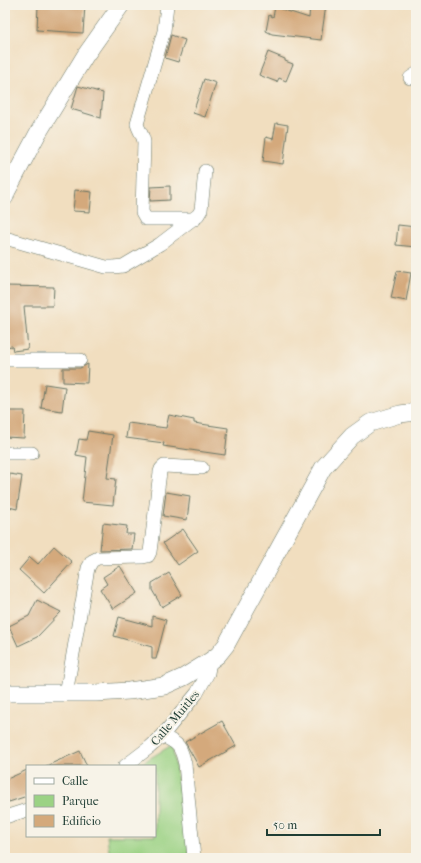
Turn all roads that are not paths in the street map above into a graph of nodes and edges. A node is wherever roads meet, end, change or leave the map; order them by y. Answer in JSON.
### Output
{"nodes":[{"id":1,"x":121,"y":5,"type":"edge"},
{"id":2,"x":167,"y":5,"type":"edge"},
{"id":3,"x":205,"y":170,"type":"dead end"},
{"id":4,"x":6,"y":193,"type":"edge"},
{"id":5,"x":195,"y":218,"type":"junction"},
{"id":6,"x":5,"y":238,"type":"edge"},
{"id":7,"x":5,"y":360,"type":"edge"},
{"id":8,"x":80,"y":360,"type":"dead end"},
{"id":9,"x":416,"y":412,"type":"edge"},
{"id":10,"x":5,"y":453,"type":"edge"},
{"id":11,"x":32,"y":453,"type":"dead end"},
{"id":12,"x":202,"y":468,"type":"dead end"},
{"id":13,"x":210,"y":661,"type":"junction"},
{"id":14,"x":5,"y":693,"type":"edge"},
{"id":15,"x":66,"y":694,"type":"junction"},
{"id":16,"x":162,"y":736,"type":"junction"},
{"id":17,"x":126,"y":765,"type":"edge"},
{"id":18,"x":26,"y":810,"type":"edge"},
{"id":19,"x":5,"y":817,"type":"edge"},
{"id":20,"x":194,"y":858,"type":"edge"}],
"edges":[{"from":1,"to":4,"type":"street"},
{"from":2,"to":5,"type":"street"},
{"from":3,"to":5,"type":"street"},
{"from":5,"to":6,"type":"street"},
{"from":7,"to":8,"type":"street"},
{"from":9,"to":13,"type":"street"},
{"from":10,"to":11,"type":"street"},
{"from":12,"to":15,"type":"street"},
{"from":13,"to":15,"type":"street"},
{"from":13,"to":16,"type":"street","name":"Calle Muitles"},
{"from":14,"to":15,"type":"street"},
{"from":16,"to":17,"type":"street","name":"Calle Muitles"},
{"from":16,"to":20,"type":"street"},
{"from":18,"to":19,"type":"street"}]}
